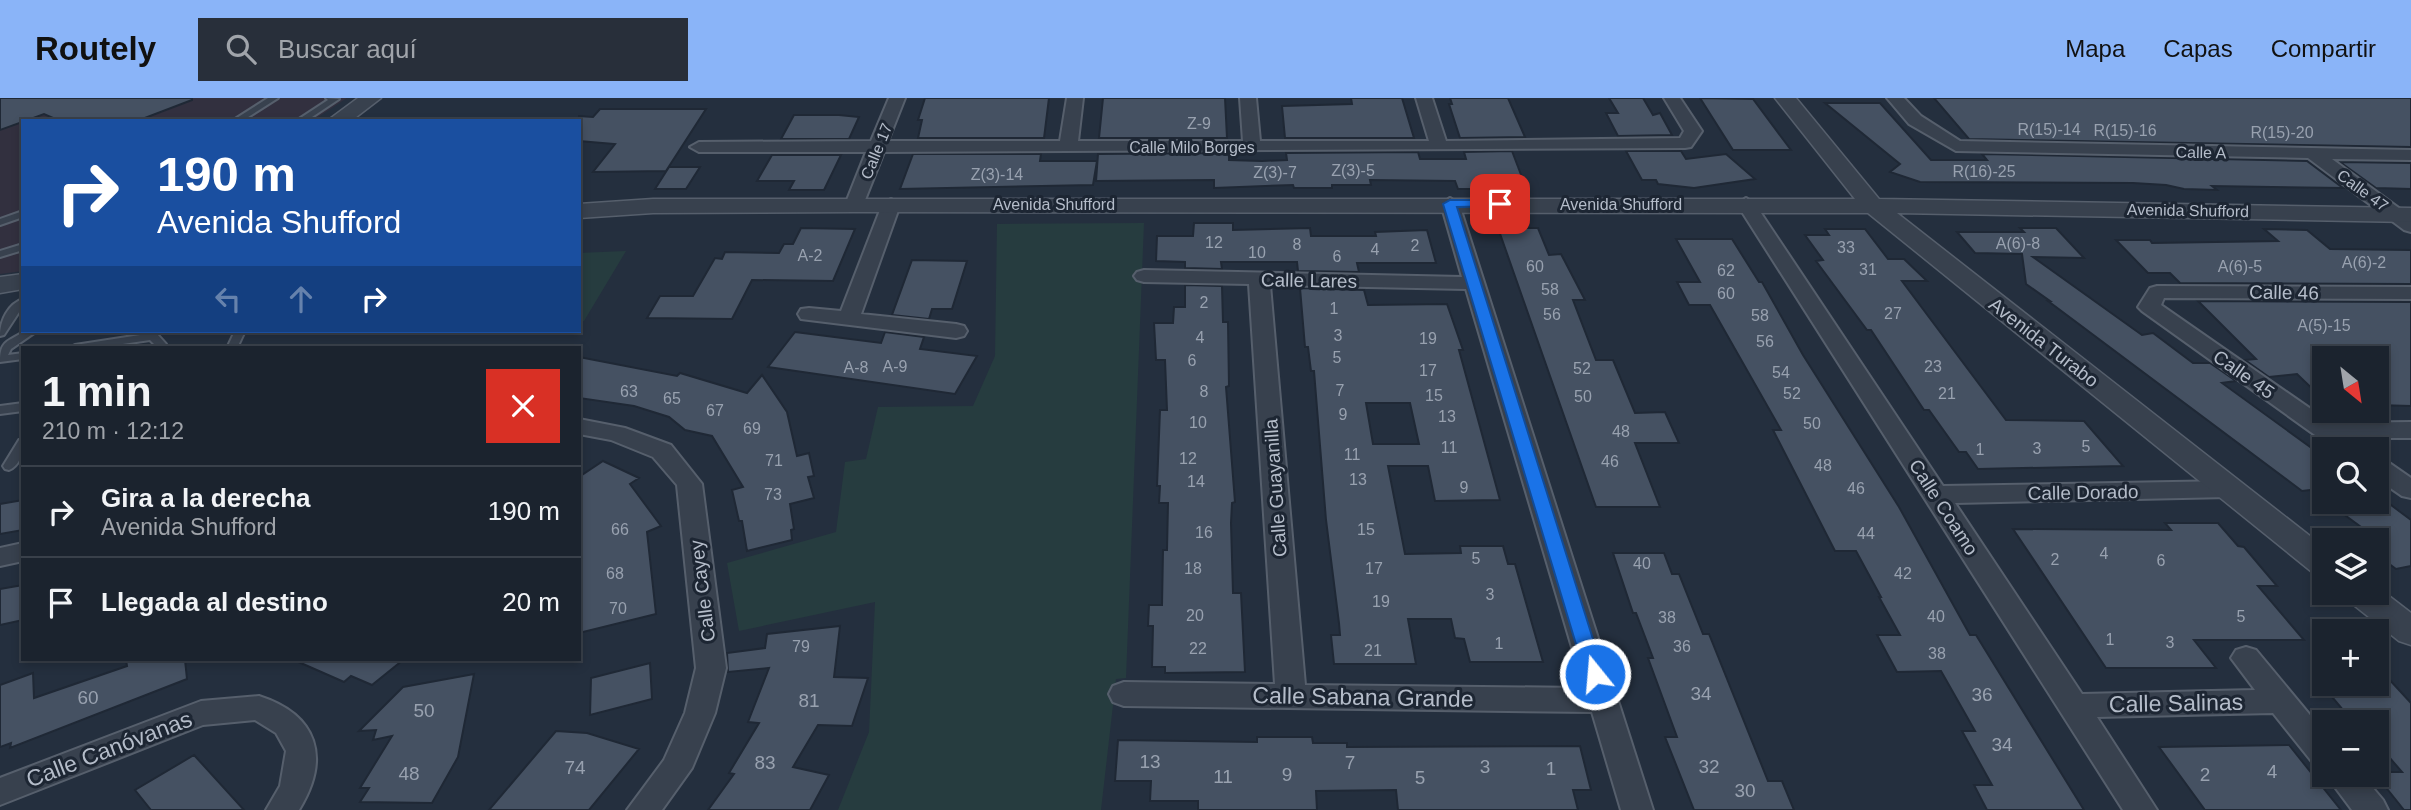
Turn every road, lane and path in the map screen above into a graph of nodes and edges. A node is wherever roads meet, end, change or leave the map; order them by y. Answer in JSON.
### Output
{"nodes":[{"id":1,"x":274,"y":98,"type":"edge"},
{"id":2,"x":330,"y":98,"type":"edge"},
{"id":3,"x":371,"y":98,"type":"edge"},
{"id":4,"x":897,"y":98,"type":"edge"},
{"id":5,"x":1075,"y":98,"type":"edge"},
{"id":6,"x":1248,"y":98,"type":"edge"},
{"id":7,"x":1424,"y":98,"type":"edge"},
{"id":8,"x":1672,"y":98,"type":"edge"},
{"id":9,"x":1785,"y":98,"type":"edge"},
{"id":10,"x":1895,"y":98,"type":"edge"},
{"id":11,"x":239,"y":119,"type":"edge"},
{"id":12,"x":303,"y":119,"type":"edge"},
{"id":13,"x":340,"y":119,"type":"edge"},
{"id":14,"x":1252,"y":146,"type":"junction"},
{"id":15,"x":1439,"y":146,"type":"junction"},
{"id":16,"x":699,"y":147,"type":"dead end"},
{"id":17,"x":878,"y":147,"type":"junction"},
{"id":18,"x":1068,"y":147,"type":"junction"},
{"id":19,"x":2314,"y":154,"type":"junction"},
{"id":20,"x":2411,"y":155,"type":"edge"},
{"id":21,"x":1450,"y":204,"type":"junction"},
{"id":22,"x":1746,"y":204,"type":"junction"},
{"id":23,"x":1871,"y":204,"type":"junction"},
{"id":24,"x":854,"y":205,"type":"junction"},
{"id":25,"x":891,"y":205,"type":"junction"},
{"id":26,"x":581,"y":211,"type":"edge"},
{"id":27,"x":21,"y":215,"type":"edge"},
{"id":28,"x":2406,"y":219,"type":"edge"},
{"id":29,"x":0,"y":222,"type":"edge"},
{"id":30,"x":21,"y":248,"type":"edge"},
{"id":31,"x":0,"y":254,"type":"edge"},
{"id":32,"x":1144,"y":275,"type":"dead end"},
{"id":33,"x":1259,"y":280,"type":"junction"},
{"id":34,"x":21,"y":281,"type":"edge"},
{"id":35,"x":1474,"y":282,"type":"junction"},
{"id":36,"x":0,"y":285,"type":"edge"},
{"id":37,"x":2157,"y":292,"type":"joint"},
{"id":38,"x":2411,"y":293,"type":"edge"},
{"id":39,"x":21,"y":303,"type":"edge"},
{"id":40,"x":809,"y":314,"type":"dead end"},
{"id":41,"x":849,"y":317,"type":"junction"},
{"id":42,"x":956,"y":331,"type":"dead end"},
{"id":43,"x":0,"y":333,"type":"edge"},
{"id":44,"x":29,"y":333,"type":"edge"},
{"id":45,"x":107,"y":333,"type":"edge"},
{"id":46,"x":101,"y":344,"type":"junction"},
{"id":47,"x":88,"y":346,"type":"edge"},
{"id":48,"x":159,"y":346,"type":"edge"},
{"id":49,"x":2,"y":352,"type":"edge"},
{"id":50,"x":21,"y":356,"type":"edge"},
{"id":51,"x":21,"y":407,"type":"edge"},
{"id":52,"x":0,"y":410,"type":"edge"},
{"id":53,"x":581,"y":426,"type":"edge"},
{"id":54,"x":2411,"y":430,"type":"edge"},
{"id":55,"x":2326,"y":431,"type":"junction"},
{"id":56,"x":2335,"y":437,"type":"edge"},
{"id":57,"x":21,"y":446,"type":"edge"},
{"id":58,"x":9,"y":466,"type":"dead end"},
{"id":59,"x":2389,"y":475,"type":"edge"},
{"id":60,"x":2229,"y":489,"type":"junction"},
{"id":61,"x":2411,"y":490,"type":"edge"},
{"id":62,"x":1936,"y":495,"type":"junction"},
{"id":63,"x":21,"y":552,"type":"edge"},
{"id":64,"x":2312,"y":555,"type":"edge"},
{"id":65,"x":0,"y":557,"type":"edge"},
{"id":66,"x":2377,"y":605,"type":"edge"},
{"id":67,"x":2411,"y":632,"type":"edge"},
{"id":68,"x":2246,"y":658,"type":"dead end"},
{"id":69,"x":1124,"y":694,"type":"dead end"},
{"id":70,"x":1291,"y":695,"type":"junction"},
{"id":71,"x":1603,"y":700,"type":"junction"},
{"id":72,"x":2278,"y":701,"type":"junction"},
{"id":73,"x":2073,"y":706,"type":"junction"},
{"id":74,"x":2312,"y":740,"type":"edge"},
{"id":75,"x":2352,"y":787,"type":"edge"},
{"id":76,"x":0,"y":792,"type":"edge"},
{"id":77,"x":282,"y":810,"type":"edge"},
{"id":78,"x":643,"y":810,"type":"edge"},
{"id":79,"x":1637,"y":810,"type":"edge"},
{"id":80,"x":2141,"y":810,"type":"edge"},
{"id":81,"x":2372,"y":810,"type":"edge"}],
"edges":[{"from":1,"to":11,"type":"lane"},
{"from":2,"to":12,"type":"lane"},
{"from":3,"to":13,"type":"street"},
{"from":4,"to":17,"type":"street","name":"Calle 17"},
{"from":5,"to":18,"type":"street"},
{"from":6,"to":14,"type":"street"},
{"from":7,"to":15,"type":"street"},
{"from":8,"to":15,"type":"street","name":"Calle Milo Borges"},
{"from":9,"to":23,"type":"street","name":"Avenida Turabo"},
{"from":10,"to":19,"type":"street","name":"Calle A"},
{"from":14,"to":15,"type":"street","name":"Calle Milo Borges"},
{"from":14,"to":18,"type":"street","name":"Calle Milo Borges"},
{"from":16,"to":17,"type":"street","name":"Calle Milo Borges"},
{"from":17,"to":18,"type":"street","name":"Calle Milo Borges"},
{"from":17,"to":24,"type":"street","name":"Calle 17"},
{"from":19,"to":20,"type":"street","name":"Calle A"},
{"from":19,"to":28,"type":"street","name":"Calle 47"},
{"from":21,"to":22,"type":"street","name":"Avenida Shufford"},
{"from":21,"to":25,"type":"street","name":"Avenida Shufford"},
{"from":21,"to":35,"type":"street"},
{"from":22,"to":23,"type":"street","name":"Avenida Shufford"},
{"from":22,"to":62,"type":"street","name":"Calle Coamo"},
{"from":23,"to":28,"type":"street","name":"Avenida Shufford"},
{"from":23,"to":60,"type":"street","name":"Avenida Turabo"},
{"from":24,"to":25,"type":"street","name":"Avenida Shufford"},
{"from":24,"to":26,"type":"street","name":"Avenida Shufford"},
{"from":25,"to":41,"type":"street"},
{"from":27,"to":29,"type":"lane"},
{"from":30,"to":31,"type":"lane"},
{"from":32,"to":33,"type":"street","name":"Calle Lares"},
{"from":33,"to":35,"type":"street","name":"Calle Lares"},
{"from":33,"to":70,"type":"street","name":"Calle Guayanilla"},
{"from":34,"to":36,"type":"street"},
{"from":35,"to":71,"type":"street"},
{"from":37,"to":38,"type":"street","name":"Calle 46"},
{"from":37,"to":55,"type":"street","name":"Calle 45"},
{"from":39,"to":43,"type":"lane"},
{"from":40,"to":41,"type":"street"},
{"from":41,"to":42,"type":"street"},
{"from":44,"to":49,"type":"lane"},
{"from":45,"to":46,"type":"lane"},
{"from":46,"to":47,"type":"lane"},
{"from":46,"to":48,"type":"lane"},
{"from":49,"to":50,"type":"lane"},
{"from":51,"to":52,"type":"lane"},
{"from":53,"to":78,"type":"street","name":"Calle Cayey"},
{"from":54,"to":55,"type":"street"},
{"from":55,"to":56,"type":"street","name":"Calle 45"},
{"from":57,"to":58,"type":"lane"},
{"from":59,"to":61,"type":"street"},
{"from":60,"to":62,"type":"street","name":"Calle Dorado"},
{"from":60,"to":64,"type":"street","name":"Avenida Turabo"},
{"from":62,"to":73,"type":"street","name":"Calle Coamo"},
{"from":63,"to":65,"type":"street"},
{"from":66,"to":67,"type":"street"},
{"from":68,"to":72,"type":"street"},
{"from":69,"to":70,"type":"street","name":"Calle Sabana Grande"},
{"from":70,"to":71,"type":"street","name":"Calle Sabana Grande"},
{"from":71,"to":79,"type":"street"},
{"from":72,"to":73,"type":"street","name":"Calle Salinas"},
{"from":72,"to":74,"type":"street"},
{"from":73,"to":80,"type":"street","name":"Calle Coamo"},
{"from":75,"to":81,"type":"street"},
{"from":76,"to":77,"type":"street","name":"Calle Canóvanas"}]}
